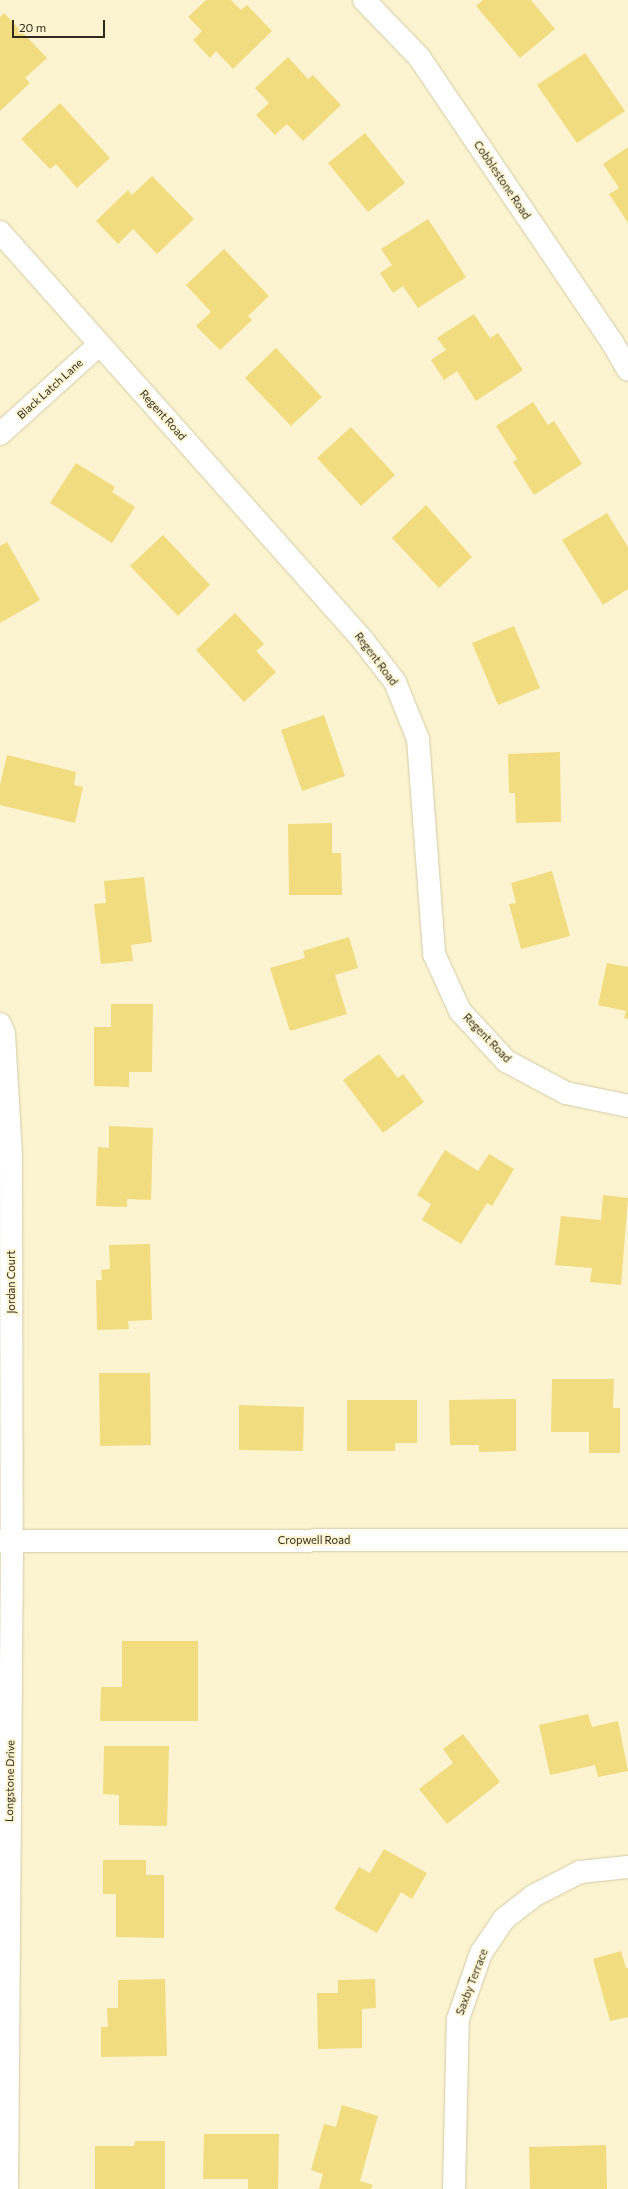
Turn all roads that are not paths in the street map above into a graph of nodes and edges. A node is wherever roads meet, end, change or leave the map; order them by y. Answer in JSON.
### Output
{"nodes":[{"id":1,"x":364,"y":0,"type":"edge"},
{"id":2,"x":0,"y":232,"type":"edge"},
{"id":3,"x":99,"y":345,"type":"junction"},
{"id":4,"x":628,"y":370,"type":"edge"},
{"id":5,"x":0,"y":434,"type":"edge"},
{"id":6,"x":0,"y":1024,"type":"edge"},
{"id":7,"x":628,"y":1106,"type":"edge"},
{"id":8,"x":628,"y":1540,"type":"edge"},
{"id":9,"x":6,"y":1541,"type":"edge"},
{"id":10,"x":628,"y":1867,"type":"edge"},
{"id":11,"x":5,"y":1899,"type":"edge"},
{"id":12,"x":7,"y":2189,"type":"edge"},
{"id":13,"x":454,"y":2189,"type":"edge"}],
"edges":[{"from":1,"to":4,"type":"street","name":"Cobblestone Road"},
{"from":2,"to":3,"type":"street","name":"Regent Road"},
{"from":3,"to":5,"type":"street","name":"Black Latch Lane"},
{"from":3,"to":7,"type":"street","name":"Regent Road"},
{"from":6,"to":9,"type":"street","name":"Jordan Court"},
{"from":8,"to":9,"type":"street","name":"Cropwell Road"},
{"from":9,"to":11,"type":"street","name":"Longstone Drive"},
{"from":10,"to":13,"type":"street","name":"Saxby Terrace"},
{"from":11,"to":12,"type":"street","name":"Longstone Drive"}]}
